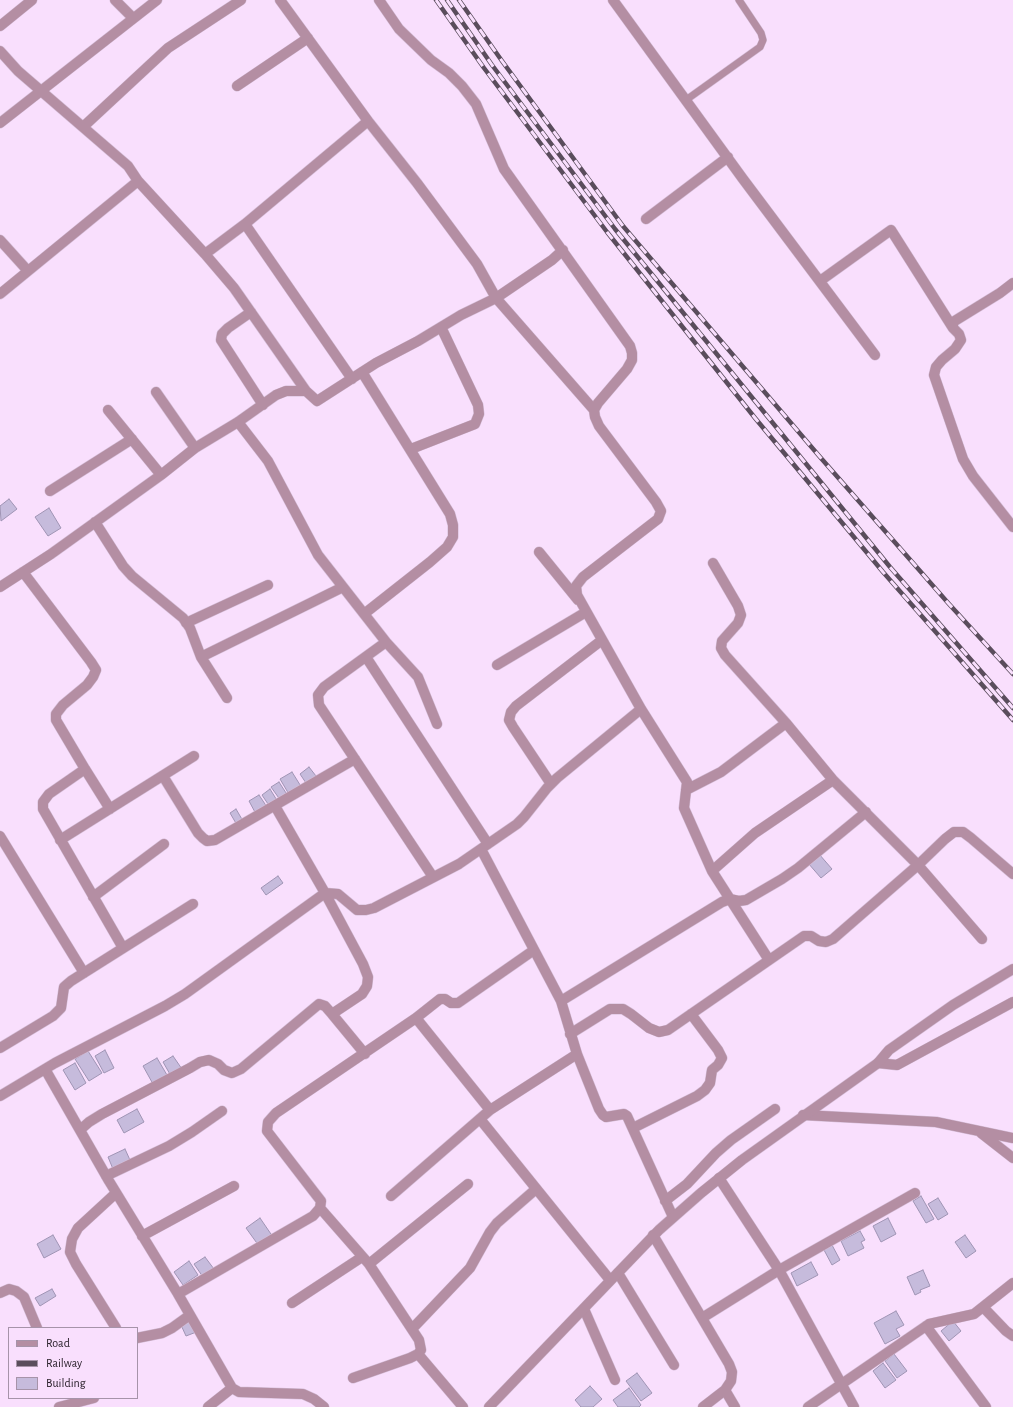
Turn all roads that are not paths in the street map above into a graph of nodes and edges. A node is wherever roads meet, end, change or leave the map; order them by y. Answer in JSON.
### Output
{"nodes":[{"id":1,"x":32,"y":0,"type":"edge"},
{"id":2,"x":115,"y":0,"type":"edge"},
{"id":3,"x":157,"y":0,"type":"edge"},
{"id":4,"x":241,"y":0,"type":"edge"},
{"id":5,"x":280,"y":0,"type":"edge"},
{"id":6,"x":379,"y":0,"type":"edge"},
{"id":7,"x":613,"y":0,"type":"edge"},
{"id":8,"x":739,"y":0,"type":"edge"},
{"id":9,"x":133,"y":18,"type":"junction"},
{"id":10,"x":0,"y":26,"type":"edge"},
{"id":11,"x":308,"y":38,"type":"junction"},
{"id":12,"x":0,"y":51,"type":"edge"},
{"id":13,"x":237,"y":86,"type":"dead end"},
{"id":14,"x":41,"y":90,"type":"junction"},
{"id":15,"x":686,"y":100,"type":"junction"},
{"id":16,"x":368,"y":121,"type":"junction"},
{"id":17,"x":0,"y":123,"type":"edge"},
{"id":18,"x":83,"y":127,"type":"junction"},
{"id":19,"x":728,"y":157,"type":"junction"},
{"id":20,"x":138,"y":181,"type":"junction"},
{"id":21,"x":646,"y":219,"type":"dead end"},
{"id":22,"x":245,"y":224,"type":"junction"},
{"id":23,"x":0,"y":240,"type":"edge"},
{"id":24,"x":562,"y":250,"type":"junction"},
{"id":25,"x":205,"y":254,"type":"junction"},
{"id":26,"x":28,"y":271,"type":"junction"},
{"id":27,"x":820,"y":281,"type":"junction"},
{"id":28,"x":1013,"y":283,"type":"edge"},
{"id":29,"x":0,"y":294,"type":"edge"},
{"id":30,"x":496,"y":298,"type":"junction"},
{"id":31,"x":251,"y":312,"type":"junction"},
{"id":32,"x":441,"y":327,"type":"junction"},
{"id":33,"x":952,"y":328,"type":"junction"},
{"id":34,"x":875,"y":355,"type":"dead end"},
{"id":35,"x":362,"y":372,"type":"junction"},
{"id":36,"x":352,"y":378,"type":"junction"},
{"id":37,"x":306,"y":391,"type":"junction"},
{"id":38,"x":156,"y":392,"type":"dead end"},
{"id":39,"x":263,"y":405,"type":"junction"},
{"id":40,"x":108,"y":410,"type":"dead end"},
{"id":41,"x":594,"y":410,"type":"junction"},
{"id":42,"x":238,"y":422,"type":"junction"},
{"id":43,"x":132,"y":439,"type":"junction"},
{"id":44,"x":195,"y":448,"type":"junction"},
{"id":45,"x":411,"y":449,"type":"junction"},
{"id":46,"x":161,"y":475,"type":"junction"},
{"id":47,"x":50,"y":491,"type":"dead end"},
{"id":48,"x":95,"y":522,"type":"junction"},
{"id":49,"x":1013,"y":527,"type":"edge"},
{"id":50,"x":539,"y":552,"type":"dead end"},
{"id":51,"x":713,"y":564,"type":"dead end"},
{"id":52,"x":23,"y":572,"type":"junction"},
{"id":53,"x":268,"y":585,"type":"dead end"},
{"id":54,"x":0,"y":587,"type":"edge"},
{"id":55,"x":342,"y":587,"type":"junction"},
{"id":56,"x":584,"y":608,"type":"junction"},
{"id":57,"x":364,"y":614,"type":"junction"},
{"id":58,"x":186,"y":623,"type":"junction"},
{"id":59,"x":602,"y":640,"type":"junction"},
{"id":60,"x":386,"y":642,"type":"junction"},
{"id":61,"x":201,"y":657,"type":"junction"},
{"id":62,"x":366,"y":657,"type":"junction"},
{"id":63,"x":497,"y":665,"type":"dead end"},
{"id":64,"x":227,"y":698,"type":"dead end"},
{"id":65,"x":640,"y":709,"type":"junction"},
{"id":66,"x":786,"y":723,"type":"junction"},
{"id":67,"x":437,"y":724,"type":"dead end"},
{"id":68,"x":194,"y":756,"type":"dead end"},
{"id":69,"x":355,"y":759,"type":"junction"},
{"id":70,"x":85,"y":769,"type":"junction"},
{"id":71,"x":163,"y":776,"type":"junction"},
{"id":72,"x":833,"y":780,"type":"junction"},
{"id":73,"x":551,"y":784,"type":"junction"},
{"id":74,"x":686,"y":790,"type":"junction"},
{"id":75,"x":275,"y":806,"type":"junction"},
{"id":76,"x":110,"y":809,"type":"junction"},
{"id":77,"x":866,"y":812,"type":"junction"},
{"id":78,"x":0,"y":836,"type":"edge"},
{"id":79,"x":60,"y":840,"type":"junction"},
{"id":80,"x":164,"y":844,"type":"dead end"},
{"id":81,"x":485,"y":847,"type":"junction"},
{"id":82,"x":918,"y":865,"type":"junction"},
{"id":83,"x":712,"y":871,"type":"junction"},
{"id":84,"x":1013,"y":874,"type":"edge"},
{"id":85,"x":433,"y":877,"type":"junction"},
{"id":86,"x":325,"y":893,"type":"junction"},
{"id":87,"x":93,"y":897,"type":"junction"},
{"id":88,"x":731,"y":900,"type":"junction"},
{"id":89,"x":193,"y":904,"type":"dead end"},
{"id":90,"x":982,"y":939,"type":"dead end"},
{"id":91,"x":123,"y":948,"type":"junction"},
{"id":92,"x":534,"y":950,"type":"junction"},
{"id":93,"x":769,"y":960,"type":"junction"},
{"id":94,"x":1013,"y":969,"type":"edge"},
{"id":95,"x":84,"y":973,"type":"junction"},
{"id":96,"x":561,"y":1001,"type":"junction"},
{"id":97,"x":1013,"y":1002,"type":"edge"},
{"id":98,"x":332,"y":1014,"type":"junction"},
{"id":99,"x":691,"y":1014,"type":"junction"},
{"id":100,"x":416,"y":1018,"type":"junction"},
{"id":101,"x":570,"y":1034,"type":"junction"},
{"id":102,"x":0,"y":1048,"type":"edge"},
{"id":103,"x":364,"y":1054,"type":"junction"},
{"id":104,"x":577,"y":1054,"type":"junction"},
{"id":105,"x":878,"y":1063,"type":"junction"},
{"id":106,"x":45,"y":1069,"type":"junction"},
{"id":107,"x":0,"y":1096,"type":"edge"},
{"id":108,"x":775,"y":1109,"type":"dead end"},
{"id":109,"x":490,"y":1110,"type":"junction"},
{"id":110,"x":222,"y":1111,"type":"dead end"},
{"id":111,"x":803,"y":1115,"type":"junction"},
{"id":112,"x":480,"y":1119,"type":"junction"},
{"id":113,"x":634,"y":1128,"type":"junction"},
{"id":114,"x":80,"y":1130,"type":"junction"},
{"id":115,"x":978,"y":1131,"type":"junction"},
{"id":116,"x":1013,"y":1138,"type":"edge"},
{"id":117,"x":1013,"y":1158,"type":"edge"},
{"id":118,"x":106,"y":1176,"type":"junction"},
{"id":119,"x":719,"y":1178,"type":"junction"},
{"id":120,"x":468,"y":1184,"type":"dead end"},
{"id":121,"x":234,"y":1186,"type":"dead end"},
{"id":122,"x":536,"y":1189,"type":"junction"},
{"id":123,"x":116,"y":1193,"type":"junction"},
{"id":124,"x":915,"y":1193,"type":"dead end"},
{"id":125,"x":391,"y":1196,"type":"dead end"},
{"id":126,"x":665,"y":1201,"type":"junction"},
{"id":127,"x":320,"y":1208,"type":"junction"},
{"id":128,"x":673,"y":1218,"type":"junction"},
{"id":129,"x":653,"y":1235,"type":"junction"},
{"id":130,"x":142,"y":1236,"type":"junction"},
{"id":131,"x":366,"y":1261,"type":"junction"},
{"id":132,"x":779,"y":1270,"type":"junction"},
{"id":133,"x":614,"y":1277,"type":"junction"},
{"id":134,"x":1013,"y":1283,"type":"edge"},
{"id":135,"x":0,"y":1293,"type":"edge"},
{"id":136,"x":178,"y":1294,"type":"junction"},
{"id":137,"x":292,"y":1303,"type":"dead end"},
{"id":138,"x":983,"y":1307,"type":"junction"},
{"id":139,"x":584,"y":1308,"type":"junction"},
{"id":140,"x":190,"y":1315,"type":"junction"},
{"id":141,"x":702,"y":1318,"type":"junction"},
{"id":142,"x":926,"y":1326,"type":"junction"},
{"id":143,"x":37,"y":1327,"type":"edge"},
{"id":144,"x":115,"y":1327,"type":"edge"},
{"id":145,"x":412,"y":1329,"type":"junction"},
{"id":146,"x":1013,"y":1336,"type":"edge"},
{"id":147,"x":138,"y":1338,"type":"edge"},
{"id":148,"x":418,"y":1354,"type":"junction"},
{"id":149,"x":674,"y":1365,"type":"dead end"},
{"id":150,"x":353,"y":1378,"type":"dead end"},
{"id":151,"x":615,"y":1380,"type":"dead end"},
{"id":152,"x":842,"y":1384,"type":"junction"},
{"id":153,"x":232,"y":1388,"type":"junction"},
{"id":154,"x":725,"y":1390,"type":"junction"},
{"id":155,"x":90,"y":1399,"type":"edge"},
{"id":156,"x":59,"y":1407,"type":"edge"},
{"id":157,"x":208,"y":1407,"type":"edge"},
{"id":158,"x":324,"y":1407,"type":"edge"},
{"id":159,"x":463,"y":1407,"type":"edge"},
{"id":160,"x":489,"y":1407,"type":"edge"},
{"id":161,"x":703,"y":1407,"type":"edge"},
{"id":162,"x":735,"y":1407,"type":"edge"},
{"id":163,"x":808,"y":1407,"type":"edge"},
{"id":164,"x":854,"y":1407,"type":"edge"},
{"id":165,"x":986,"y":1407,"type":"edge"}],
"edges":[{"from":1,"to":10,"type":"street"},
{"from":2,"to":9,"type":"street"},
{"from":3,"to":9,"type":"street"},
{"from":4,"to":18,"type":"street"},
{"from":5,"to":11,"type":"street"},
{"from":6,"to":24,"type":"street"},
{"from":7,"to":15,"type":"street"},
{"from":8,"to":15,"type":"lane"},
{"from":9,"to":14,"type":"street"},
{"from":11,"to":13,"type":"street"},
{"from":11,"to":16,"type":"street"},
{"from":12,"to":14,"type":"street"},
{"from":14,"to":17,"type":"street"},
{"from":14,"to":18,"type":"street"},
{"from":15,"to":19,"type":"street"},
{"from":16,"to":22,"type":"street"},
{"from":16,"to":30,"type":"street"},
{"from":18,"to":20,"type":"street"},
{"from":19,"to":21,"type":"street"},
{"from":19,"to":27,"type":"street"},
{"from":20,"to":25,"type":"street"},
{"from":20,"to":26,"type":"street"},
{"from":22,"to":25,"type":"street"},
{"from":22,"to":36,"type":"street"},
{"from":23,"to":26,"type":"street"},
{"from":24,"to":30,"type":"street"},
{"from":24,"to":41,"type":"street"},
{"from":25,"to":31,"type":"street"},
{"from":26,"to":29,"type":"street"},
{"from":27,"to":33,"type":"street"},
{"from":27,"to":34,"type":"street"},
{"from":28,"to":33,"type":"street"},
{"from":30,"to":32,"type":"street"},
{"from":30,"to":41,"type":"street"},
{"from":31,"to":37,"type":"street"},
{"from":31,"to":39,"type":"street"},
{"from":32,"to":35,"type":"street"},
{"from":32,"to":45,"type":"street"},
{"from":33,"to":49,"type":"street"},
{"from":35,"to":36,"type":"street"},
{"from":35,"to":45,"type":"street"},
{"from":36,"to":37,"type":"street"},
{"from":37,"to":39,"type":"street"},
{"from":38,"to":44,"type":"street"},
{"from":39,"to":42,"type":"street"},
{"from":40,"to":43,"type":"street"},
{"from":41,"to":56,"type":"street"},
{"from":42,"to":44,"type":"street"},
{"from":42,"to":55,"type":"street"},
{"from":43,"to":46,"type":"street"},
{"from":43,"to":47,"type":"street"},
{"from":44,"to":46,"type":"street"},
{"from":45,"to":57,"type":"street"},
{"from":46,"to":48,"type":"street"},
{"from":48,"to":52,"type":"street"},
{"from":48,"to":58,"type":"street"},
{"from":50,"to":56,"type":"street"},
{"from":51,"to":66,"type":"street"},
{"from":52,"to":54,"type":"street"},
{"from":52,"to":70,"type":"street"},
{"from":53,"to":58,"type":"street"},
{"from":55,"to":57,"type":"street"},
{"from":55,"to":61,"type":"street"},
{"from":56,"to":59,"type":"street"},
{"from":56,"to":63,"type":"street"},
{"from":57,"to":60,"type":"street"},
{"from":58,"to":61,"type":"street"},
{"from":59,"to":65,"type":"street"},
{"from":59,"to":73,"type":"street"},
{"from":60,"to":62,"type":"street"},
{"from":60,"to":67,"type":"street"},
{"from":61,"to":64,"type":"street"},
{"from":62,"to":69,"type":"street"},
{"from":62,"to":81,"type":"street"},
{"from":65,"to":73,"type":"street"},
{"from":65,"to":74,"type":"street"},
{"from":66,"to":72,"type":"street"},
{"from":66,"to":74,"type":"street"},
{"from":68,"to":71,"type":"street"},
{"from":69,"to":75,"type":"street"},
{"from":69,"to":85,"type":"street"},
{"from":70,"to":76,"type":"street"},
{"from":70,"to":79,"type":"street"},
{"from":71,"to":75,"type":"street"},
{"from":71,"to":76,"type":"street"},
{"from":72,"to":77,"type":"street"},
{"from":72,"to":83,"type":"street"},
{"from":73,"to":81,"type":"street"},
{"from":74,"to":83,"type":"street"},
{"from":75,"to":86,"type":"street"},
{"from":76,"to":79,"type":"street"},
{"from":77,"to":82,"type":"street"},
{"from":77,"to":88,"type":"street"},
{"from":78,"to":95,"type":"street"},
{"from":79,"to":87,"type":"street"},
{"from":80,"to":87,"type":"street"},
{"from":81,"to":85,"type":"street"},
{"from":81,"to":92,"type":"street"},
{"from":82,"to":84,"type":"street"},
{"from":82,"to":90,"type":"street"},
{"from":82,"to":93,"type":"street"},
{"from":83,"to":88,"type":"street"},
{"from":85,"to":86,"type":"street"},
{"from":86,"to":98,"type":"street"},
{"from":86,"to":106,"type":"street"},
{"from":87,"to":91,"type":"street"},
{"from":88,"to":93,"type":"street"},
{"from":88,"to":96,"type":"street"},
{"from":89,"to":91,"type":"street"},
{"from":91,"to":95,"type":"street"},
{"from":92,"to":96,"type":"street"},
{"from":92,"to":100,"type":"street"},
{"from":93,"to":99,"type":"street"},
{"from":94,"to":105,"type":"street"},
{"from":95,"to":102,"type":"street"},
{"from":96,"to":101,"type":"street"},
{"from":97,"to":105,"type":"street"},
{"from":98,"to":103,"type":"street"},
{"from":98,"to":114,"type":"street"},
{"from":99,"to":101,"type":"street"},
{"from":99,"to":113,"type":"street"},
{"from":100,"to":103,"type":"street"},
{"from":100,"to":109,"type":"street"},
{"from":101,"to":104,"type":"street"},
{"from":103,"to":127,"type":"street"},
{"from":104,"to":109,"type":"street"},
{"from":104,"to":113,"type":"street"},
{"from":105,"to":111,"type":"street"},
{"from":106,"to":107,"type":"street"},
{"from":106,"to":114,"type":"street"},
{"from":108,"to":126,"type":"street"},
{"from":109,"to":112,"type":"street"},
{"from":110,"to":118,"type":"street"},
{"from":111,"to":115,"type":"street"},
{"from":111,"to":119,"type":"street"},
{"from":112,"to":122,"type":"street"},
{"from":112,"to":125,"type":"street"},
{"from":113,"to":126,"type":"street"},
{"from":114,"to":118,"type":"street"},
{"from":115,"to":116,"type":"street"},
{"from":115,"to":117,"type":"street"},
{"from":118,"to":123,"type":"street"},
{"from":119,"to":128,"type":"street"},
{"from":119,"to":132,"type":"street"},
{"from":120,"to":131,"type":"street"},
{"from":121,"to":130,"type":"street"},
{"from":122,"to":133,"type":"street"},
{"from":122,"to":145,"type":"street"},
{"from":123,"to":130,"type":"street"},
{"from":123,"to":144,"type":"street"},
{"from":124,"to":132,"type":"street"},
{"from":126,"to":128,"type":"street"},
{"from":127,"to":131,"type":"street"},
{"from":127,"to":136,"type":"street"},
{"from":128,"to":129,"type":"street"},
{"from":129,"to":133,"type":"street"},
{"from":129,"to":141,"type":"street"},
{"from":130,"to":136,"type":"street"},
{"from":131,"to":137,"type":"street"},
{"from":131,"to":145,"type":"street"},
{"from":132,"to":141,"type":"street"},
{"from":132,"to":152,"type":"street"},
{"from":133,"to":139,"type":"street"},
{"from":133,"to":149,"type":"street"},
{"from":134,"to":138,"type":"street"},
{"from":135,"to":143,"type":"street"},
{"from":136,"to":140,"type":"street"},
{"from":138,"to":142,"type":"street"},
{"from":138,"to":146,"type":"street"},
{"from":139,"to":151,"type":"street"},
{"from":139,"to":160,"type":"street"},
{"from":140,"to":147,"type":"street"},
{"from":140,"to":153,"type":"street"},
{"from":141,"to":154,"type":"street"},
{"from":142,"to":152,"type":"street"},
{"from":142,"to":165,"type":"street"},
{"from":145,"to":148,"type":"street"},
{"from":148,"to":150,"type":"street"},
{"from":148,"to":159,"type":"street"},
{"from":152,"to":163,"type":"street"},
{"from":152,"to":164,"type":"street"},
{"from":153,"to":157,"type":"street"},
{"from":153,"to":158,"type":"street"},
{"from":154,"to":161,"type":"street"},
{"from":154,"to":162,"type":"street"},
{"from":155,"to":156,"type":"street"}]}
